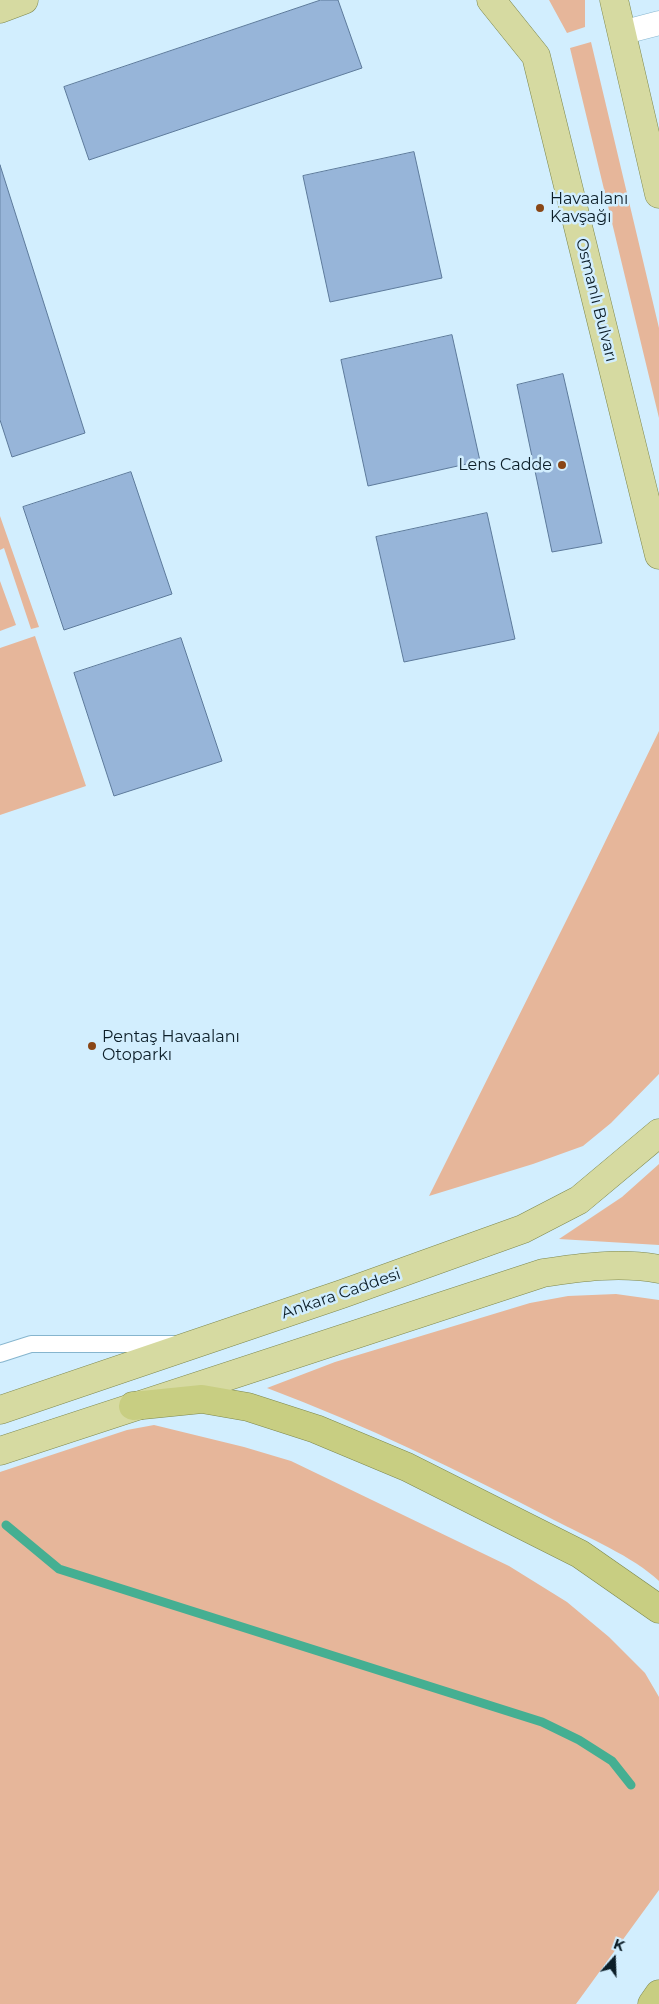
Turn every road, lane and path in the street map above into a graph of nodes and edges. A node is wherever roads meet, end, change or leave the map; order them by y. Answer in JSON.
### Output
{"nodes":[{"id":1,"x":24,"y":0,"type":"edge"},
{"id":2,"x":491,"y":0,"type":"edge"},
{"id":3,"x":614,"y":0,"type":"edge"},
{"id":4,"x":0,"y":9,"type":"edge"},
{"id":5,"x":659,"y":23,"type":"edge"},
{"id":6,"x":621,"y":33,"type":"junction"},
{"id":7,"x":659,"y":194,"type":"edge"},
{"id":8,"x":659,"y":555,"type":"edge"},
{"id":9,"x":659,"y":1133,"type":"edge"},
{"id":10,"x":659,"y":1269,"type":"edge"},
{"id":11,"x":193,"y":1344,"type":"junction"},
{"id":12,"x":0,"y":1354,"type":"edge"},
{"id":13,"x":133,"y":1406,"type":"junction"},
{"id":14,"x":0,"y":1410,"type":"edge"},
{"id":15,"x":0,"y":1451,"type":"edge"},
{"id":16,"x":659,"y":1608,"type":"edge"},
{"id":17,"x":659,"y":1994,"type":"edge"},
{"id":18,"x":652,"y":2004,"type":"edge"}],
"edges":[{"from":1,"to":4,"type":"main road"},
{"from":2,"to":8,"type":"main road","name":"Osmanlı Bulvarı"},
{"from":3,"to":6,"type":"main road"},
{"from":5,"to":6,"type":"street"},
{"from":6,"to":7,"type":"main road"},
{"from":9,"to":11,"type":"main road","name":"Ankara Caddesi"},
{"from":10,"to":13,"type":"main road"},
{"from":11,"to":12,"type":"lane"},
{"from":11,"to":14,"type":"main road","name":"Ankara Caddesi"},
{"from":13,"to":15,"type":"main road"},
{"from":13,"to":16,"type":"highway"},
{"from":17,"to":18,"type":"highway"}]}
